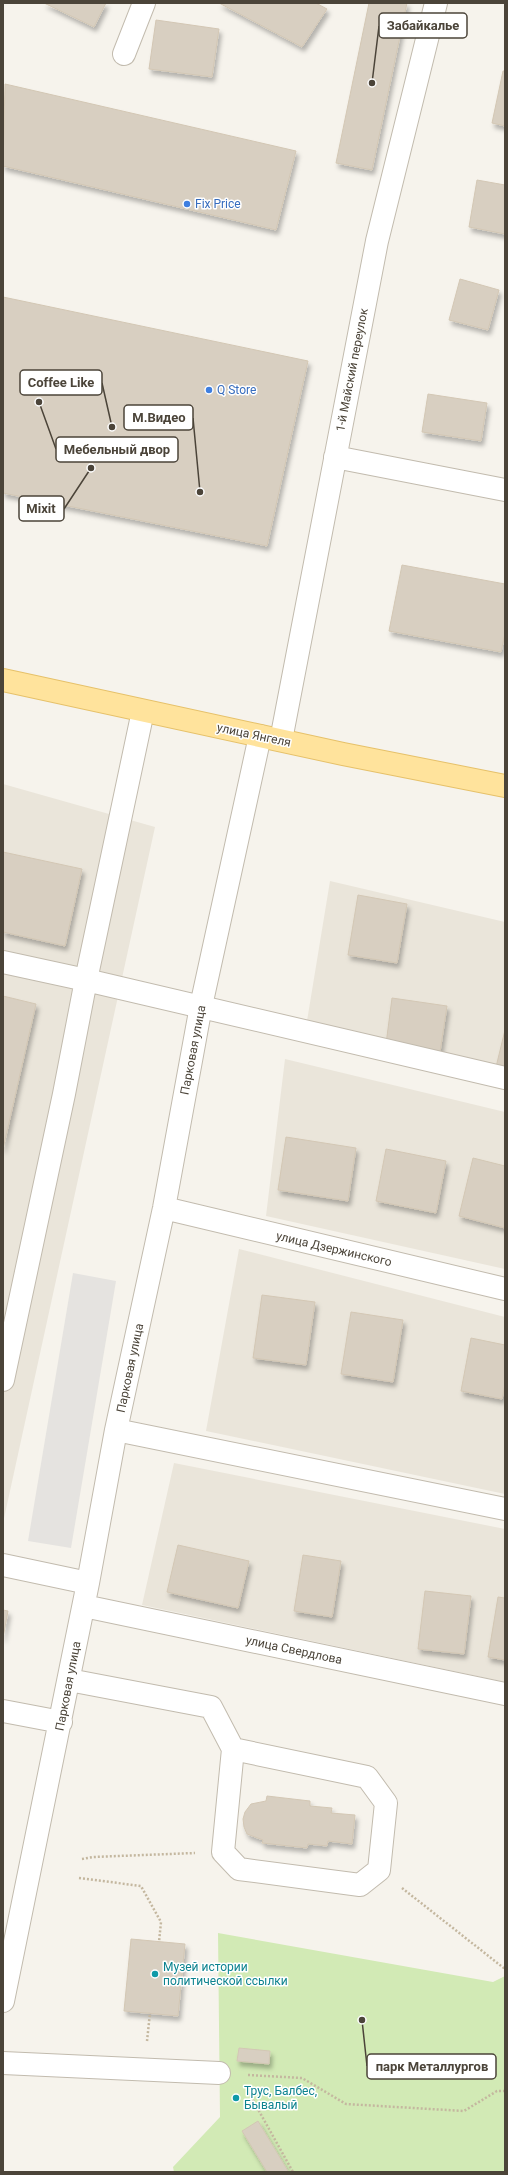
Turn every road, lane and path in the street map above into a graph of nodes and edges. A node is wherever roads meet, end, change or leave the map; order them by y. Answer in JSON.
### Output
{"nodes":[{"id":1,"x":144,"y":3,"type":"edge"},
{"id":2,"x":436,"y":3,"type":"edge"},
{"id":3,"x":124,"y":54,"type":"dead end"},
{"id":4,"x":335,"y":457,"type":"junction"},
{"id":5,"x":505,"y":490,"type":"edge"},
{"id":6,"x":3,"y":680,"type":"edge"},
{"id":7,"x":143,"y":711,"type":"junction"},
{"id":8,"x":270,"y":738,"type":"junction"},
{"id":9,"x":505,"y":786,"type":"edge"},
{"id":10,"x":3,"y":962,"type":"edge"},
{"id":11,"x":86,"y":980,"type":"junction"},
{"id":12,"x":201,"y":1006,"type":"junction"},
{"id":13,"x":505,"y":1078,"type":"edge"},
{"id":14,"x":164,"y":1208,"type":"junction"},
{"id":15,"x":505,"y":1289,"type":"edge"},
{"id":16,"x":3,"y":1380,"type":"edge"},
{"id":17,"x":116,"y":1430,"type":"junction"},
{"id":18,"x":505,"y":1509,"type":"edge"},
{"id":19,"x":3,"y":1565,"type":"edge"},
{"id":20,"x":88,"y":1583,"type":"junction"},
{"id":21,"x":84,"y":1606,"type":"junction"},
{"id":22,"x":69,"y":1680,"type":"junction"},
{"id":23,"x":505,"y":1694,"type":"edge"},
{"id":24,"x":3,"y":1711,"type":"edge"},
{"id":25,"x":61,"y":1722,"type":"junction"},
{"id":26,"x":233,"y":1749,"type":"junction"},
{"id":27,"x":223,"y":1852,"type":"junction"},
{"id":28,"x":82,"y":1859,"type":"dead end"},
{"id":29,"x":379,"y":1870,"type":"junction"},
{"id":30,"x":80,"y":1878,"type":"dead end"},
{"id":31,"x":160,"y":1942,"type":"dead end"},
{"id":32,"x":505,"y":1970,"type":"edge"},
{"id":33,"x":3,"y":2001,"type":"edge"},
{"id":34,"x":150,"y":2013,"type":"dead end"},
{"id":35,"x":146,"y":2048,"type":"dead end"},
{"id":36,"x":3,"y":2063,"type":"edge"},
{"id":37,"x":229,"y":2074,"type":"junction"},
{"id":38,"x":505,"y":2091,"type":"edge"},
{"id":39,"x":293,"y":2172,"type":"edge"}],
"edges":[{"from":1,"to":3,"type":"street"},
{"from":2,"to":4,"type":"street","name":"1-й Майский переулок"},
{"from":4,"to":5,"type":"street"},
{"from":4,"to":8,"type":"street","name":"1-й Майский переулок"},
{"from":6,"to":7,"type":"main road","name":"улица Янгеля"},
{"from":7,"to":8,"type":"main road","name":"улица Янгеля"},
{"from":7,"to":11,"type":"street"},
{"from":8,"to":9,"type":"main road","name":"улица Янгеля"},
{"from":8,"to":12,"type":"street","name":"Парковая улица"},
{"from":10,"to":11,"type":"street"},
{"from":11,"to":12,"type":"street"},
{"from":11,"to":16,"type":"street"},
{"from":12,"to":13,"type":"street"},
{"from":12,"to":14,"type":"street","name":"Парковая улица"},
{"from":14,"to":15,"type":"street","name":"улица Дзержинского"},
{"from":14,"to":17,"type":"street","name":"Парковая улица"},
{"from":17,"to":18,"type":"street"},
{"from":17,"to":20,"type":"street","name":"Парковая улица"},
{"from":19,"to":20,"type":"street"},
{"from":20,"to":21,"type":"street","name":"Парковая улица"},
{"from":21,"to":22,"type":"street","name":"Парковая улица"},
{"from":21,"to":23,"type":"street","name":"улица Свердлова"},
{"from":22,"to":25,"type":"street","name":"Парковая улица"},
{"from":22,"to":26,"type":"street"},
{"from":24,"to":25,"type":"street"},
{"from":25,"to":33,"type":"street","name":"Парковая улица"},
{"from":26,"to":27,"type":"street"},
{"from":26,"to":29,"type":"street"},
{"from":27,"to":28,"type":"path"},
{"from":27,"to":29,"type":"street"},
{"from":29,"to":32,"type":"path"},
{"from":30,"to":31,"type":"path"},
{"from":34,"to":35,"type":"path"},
{"from":36,"to":37,"type":"street"},
{"from":37,"to":38,"type":"path"},
{"from":37,"to":39,"type":"path"}]}
